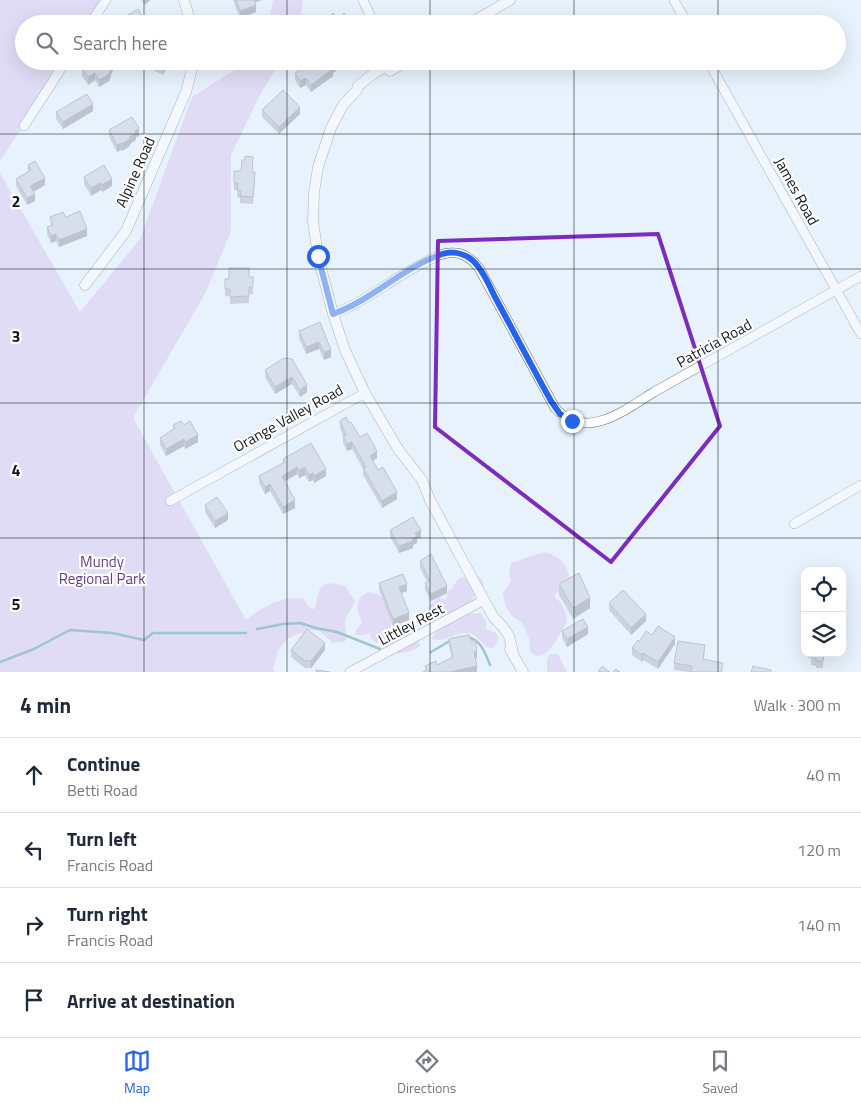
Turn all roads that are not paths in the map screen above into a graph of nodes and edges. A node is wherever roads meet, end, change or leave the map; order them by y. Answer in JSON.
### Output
{"nodes":[{"id":1,"x":106,"y":0,"type":"edge"},
{"id":2,"x":184,"y":0,"type":"edge"},
{"id":3,"x":363,"y":0,"type":"edge"},
{"id":4,"x":510,"y":0,"type":"edge"},
{"id":5,"x":674,"y":0,"type":"edge"},
{"id":6,"x":96,"y":15,"type":"edge"},
{"id":7,"x":188,"y":15,"type":"edge"},
{"id":8,"x":370,"y":15,"type":"edge"},
{"id":9,"x":484,"y":15,"type":"edge"},
{"id":10,"x":682,"y":15,"type":"edge"},
{"id":11,"x":60,"y":70,"type":"edge"},
{"id":12,"x":192,"y":70,"type":"edge"},
{"id":13,"x":386,"y":70,"type":"edge"},
{"id":14,"x":713,"y":70,"type":"edge"},
{"id":15,"x":24,"y":126,"type":"dead end"},
{"id":16,"x":861,"y":276,"type":"edge"},
{"id":17,"x":84,"y":285,"type":"dead end"},
{"id":18,"x":837,"y":290,"type":"junction"},
{"id":19,"x":333,"y":314,"type":"junction"},
{"id":20,"x":861,"y":334,"type":"edge"},
{"id":21,"x":364,"y":393,"type":"junction"},
{"id":22,"x":861,"y":485,"type":"edge"},
{"id":23,"x":170,"y":501,"type":"dead end"},
{"id":24,"x":794,"y":524,"type":"dead end"},
{"id":25,"x":486,"y":604,"type":"junction"},
{"id":26,"x":350,"y":672,"type":"edge"},
{"id":27,"x":523,"y":672,"type":"edge"}],
"edges":[{"from":1,"to":6,"type":"street"},
{"from":2,"to":7,"type":"street"},
{"from":3,"to":8,"type":"street"},
{"from":4,"to":9,"type":"street"},
{"from":5,"to":10,"type":"street"},
{"from":11,"to":15,"type":"street"},
{"from":12,"to":17,"type":"street","name":"Alpine Road"},
{"from":13,"to":19,"type":"street"},
{"from":14,"to":18,"type":"street","name":"James Road"},
{"from":16,"to":18,"type":"street","name":"Patricia Road"},
{"from":18,"to":19,"type":"street","name":"Patricia Road"},
{"from":18,"to":20,"type":"street","name":"James Road"},
{"from":19,"to":21,"type":"street"},
{"from":21,"to":23,"type":"street","name":"Orange Valley Road"},
{"from":21,"to":25,"type":"street","name":"Orange Valley Road"},
{"from":22,"to":24,"type":"street"},
{"from":25,"to":26,"type":"street","name":"Littley Rest"},
{"from":25,"to":27,"type":"street","name":"Orange Valley Road"}]}
